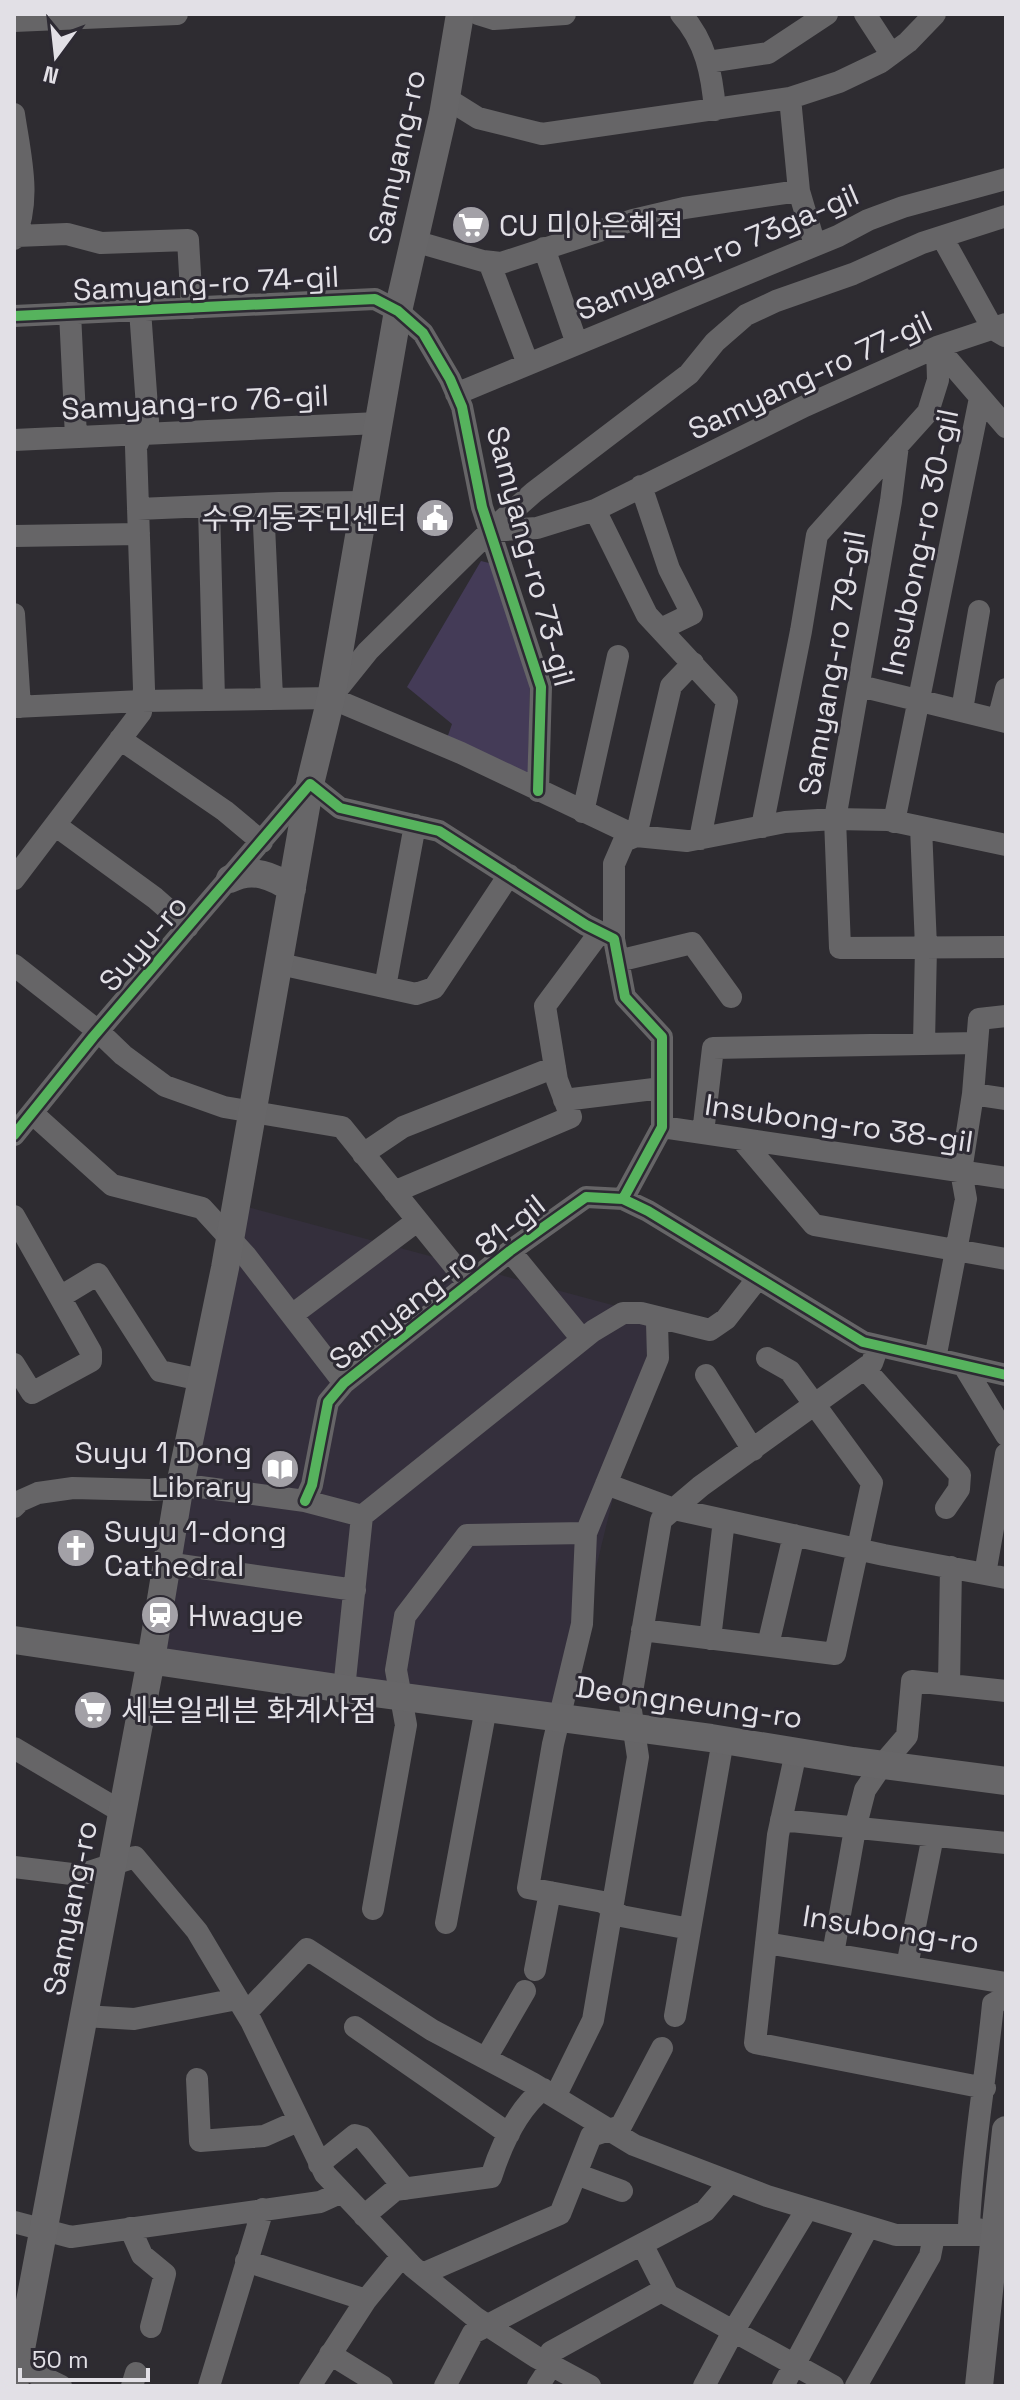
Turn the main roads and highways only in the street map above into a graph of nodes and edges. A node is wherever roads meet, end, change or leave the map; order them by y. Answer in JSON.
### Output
{"nodes":[{"id":1,"x":460,"y":14,"type":"edge"},
{"id":2,"x":230,"y":879,"type":"road end"},
{"id":3,"x":292,"y":889,"type":"junction"},
{"id":4,"x":14,"y":1640,"type":"edge"},
{"id":5,"x":151,"y":1660,"type":"junction"},
{"id":6,"x":1006,"y":1781,"type":"edge"},
{"id":7,"x":1006,"y":2130,"type":"edge"},
{"id":8,"x":1000,"y":2234,"type":"edge"},
{"id":9,"x":996,"y":2310,"type":"edge"},
{"id":10,"x":16,"y":2376,"type":"edge"},
{"id":11,"x":979,"y":2386,"type":"edge"}],
"edges":[{"from":1,"to":3,"type":"main road","name":"Samyang-ro"},
{"from":2,"to":3,"type":"main road"},
{"from":3,"to":5,"type":"main road","name":"Samyang-ro"},
{"from":4,"to":5,"type":"main road","name":"Deongneung-ro"},
{"from":5,"to":6,"type":"main road","name":"Deongneung-ro"},
{"from":5,"to":10,"type":"main road","name":"Samyang-ro"},
{"from":7,"to":8,"type":"main road"},
{"from":8,"to":9,"type":"main road"},
{"from":9,"to":11,"type":"main road"}]}
